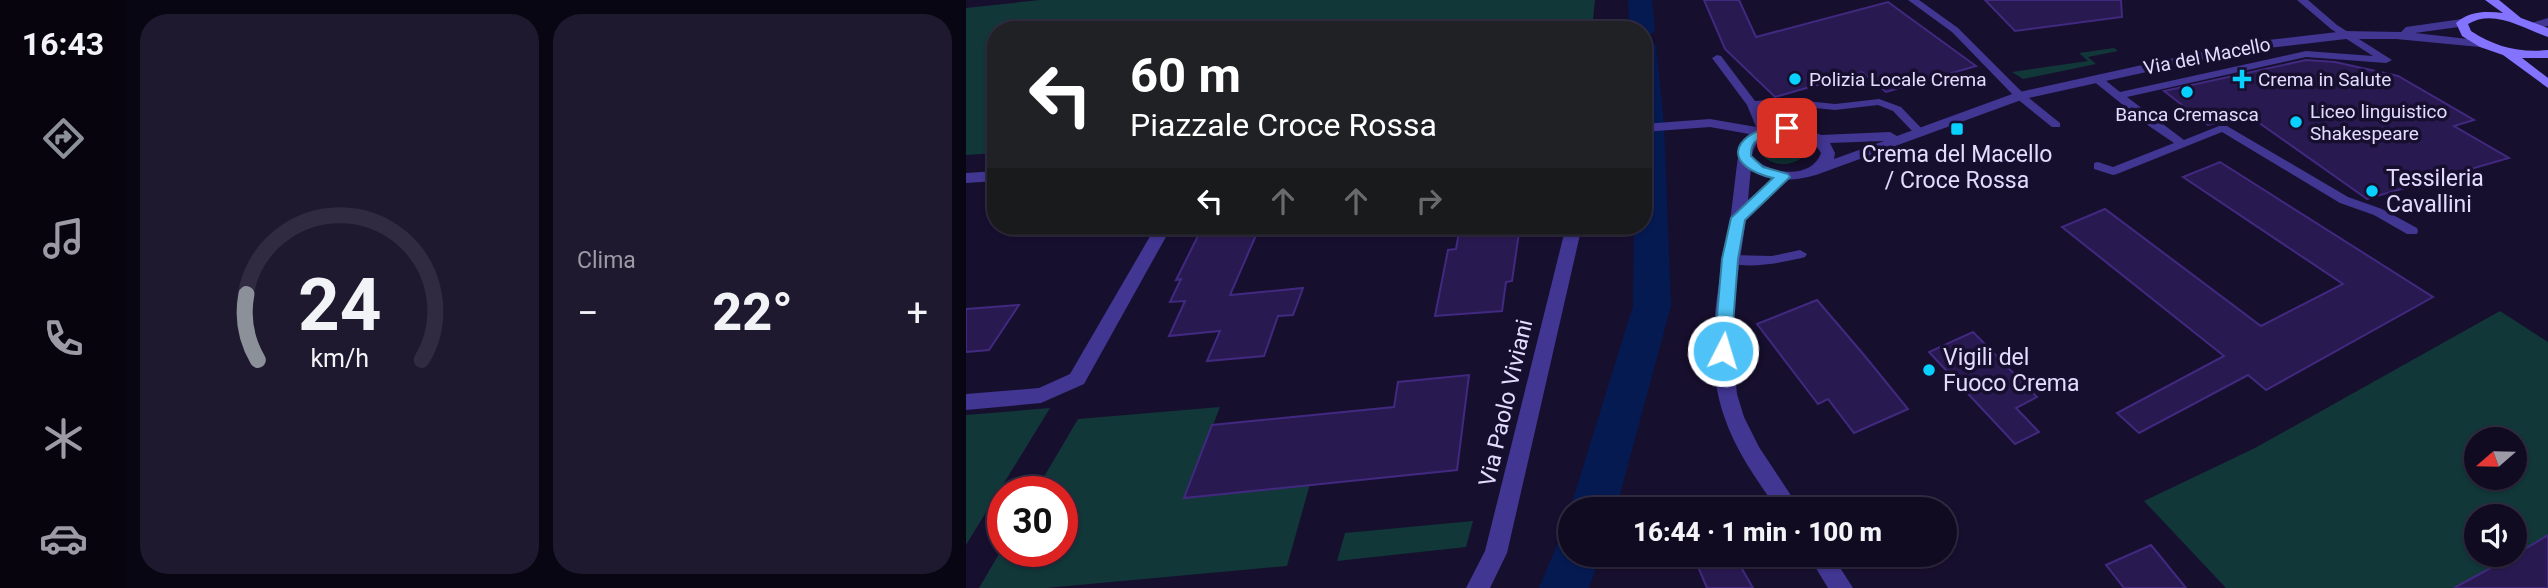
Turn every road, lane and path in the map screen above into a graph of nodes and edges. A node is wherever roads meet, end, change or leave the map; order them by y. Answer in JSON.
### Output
{"nodes":[{"id":1,"x":1913,"y":0,"type":"edge"},
{"id":2,"x":2302,"y":0,"type":"edge"},
{"id":3,"x":2491,"y":0,"type":"edge"},
{"id":4,"x":2468,"y":16,"type":"junction"},
{"id":5,"x":2548,"y":22,"type":"edge"},
{"id":6,"x":2528,"y":23,"type":"junction"},
{"id":7,"x":2548,"y":33,"type":"edge"},
{"id":8,"x":2396,"y":35,"type":"junction"},
{"id":9,"x":2346,"y":36,"type":"junction"},
{"id":10,"x":2486,"y":45,"type":"junction"},
{"id":11,"x":2506,"y":51,"type":"junction"},
{"id":12,"x":2548,"y":54,"type":"edge"},
{"id":13,"x":1717,"y":58,"type":"dead end"},
{"id":14,"x":2096,"y":78,"type":"junction"},
{"id":15,"x":2548,"y":84,"type":"edge"},
{"id":16,"x":2021,"y":96,"type":"junction"},
{"id":17,"x":2118,"y":96,"type":"junction"},
{"id":18,"x":1752,"y":105,"type":"junction"},
{"id":19,"x":1694,"y":125,"type":"junction"},
{"id":20,"x":2056,"y":125,"type":"dead end"},
{"id":21,"x":1652,"y":127,"type":"edge"},
{"id":22,"x":1763,"y":132,"type":"junction"},
{"id":23,"x":1913,"y":133,"type":"junction"},
{"id":24,"x":1821,"y":139,"type":"junction"},
{"id":25,"x":2183,"y":144,"type":"junction"},
{"id":26,"x":1744,"y":153,"type":"junction"},
{"id":27,"x":2098,"y":166,"type":"dead end"},
{"id":28,"x":1811,"y":172,"type":"junction"},
{"id":29,"x":987,"y":177,"type":"edge"},
{"id":30,"x":1783,"y":177,"type":"junction"},
{"id":31,"x":966,"y":178,"type":"edge"},
{"id":32,"x":1738,"y":218,"type":"junction"},
{"id":33,"x":2412,"y":231,"type":"dead end"},
{"id":34,"x":1159,"y":235,"type":"edge"},
{"id":35,"x":1572,"y":235,"type":"edge"},
{"id":36,"x":1800,"y":254,"type":"dead end"},
{"id":37,"x":1730,"y":259,"type":"junction"},
{"id":38,"x":966,"y":402,"type":"edge"},
{"id":39,"x":1780,"y":497,"type":"edge"},
{"id":40,"x":1827,"y":567,"type":"edge"},
{"id":41,"x":1478,"y":588,"type":"edge"},
{"id":42,"x":1841,"y":588,"type":"edge"}],
"edges":[{"from":1,"to":16,"type":"lane"},
{"from":2,"to":9,"type":"lane"},
{"from":3,"to":6,"type":"main road"},
{"from":4,"to":6,"type":"main road"},
{"from":4,"to":8,"type":"street","name":"Via del Macello"},
{"from":4,"to":10,"type":"main road"},
{"from":5,"to":6,"type":"street"},
{"from":6,"to":7,"type":"main road"},
{"from":8,"to":9,"type":"street","name":"Via del Macello"},
{"from":8,"to":10,"type":"street","name":"Via del Macello"},
{"from":9,"to":14,"type":"street","name":"Via del Macello"},
{"from":9,"to":17,"type":"lane"},
{"from":10,"to":11,"type":"main road"},
{"from":11,"to":12,"type":"main road"},
{"from":11,"to":15,"type":"main road"},
{"from":13,"to":18,"type":"lane"},
{"from":14,"to":16,"type":"street","name":"Via del Macello"},
{"from":14,"to":17,"type":"lane"},
{"from":16,"to":20,"type":"lane"},
{"from":16,"to":23,"type":"street","name":"Via del Macello"},
{"from":17,"to":25,"type":"lane"},
{"from":18,"to":22,"type":"lane"},
{"from":18,"to":23,"type":"lane"},
{"from":19,"to":21,"type":"street"},
{"from":19,"to":22,"type":"street"},
{"from":19,"to":26,"type":"street"},
{"from":22,"to":24,"type":"street"},
{"from":22,"to":26,"type":"street"},
{"from":23,"to":24,"type":"street"},
{"from":23,"to":28,"type":"street"},
{"from":24,"to":28,"type":"street"},
{"from":25,"to":27,"type":"lane"},
{"from":25,"to":33,"type":"lane"},
{"from":26,"to":30,"type":"street"},
{"from":26,"to":32,"type":"street"},
{"from":28,"to":30,"type":"street"},
{"from":29,"to":31,"type":"street"},
{"from":30,"to":32,"type":"street"},
{"from":32,"to":37,"type":"street"},
{"from":34,"to":38,"type":"street"},
{"from":35,"to":41,"type":"street","name":"Via Paolo Viviani"},
{"from":36,"to":37,"type":"lane"},
{"from":37,"to":39,"type":"street"},
{"from":40,"to":42,"type":"street"}]}
